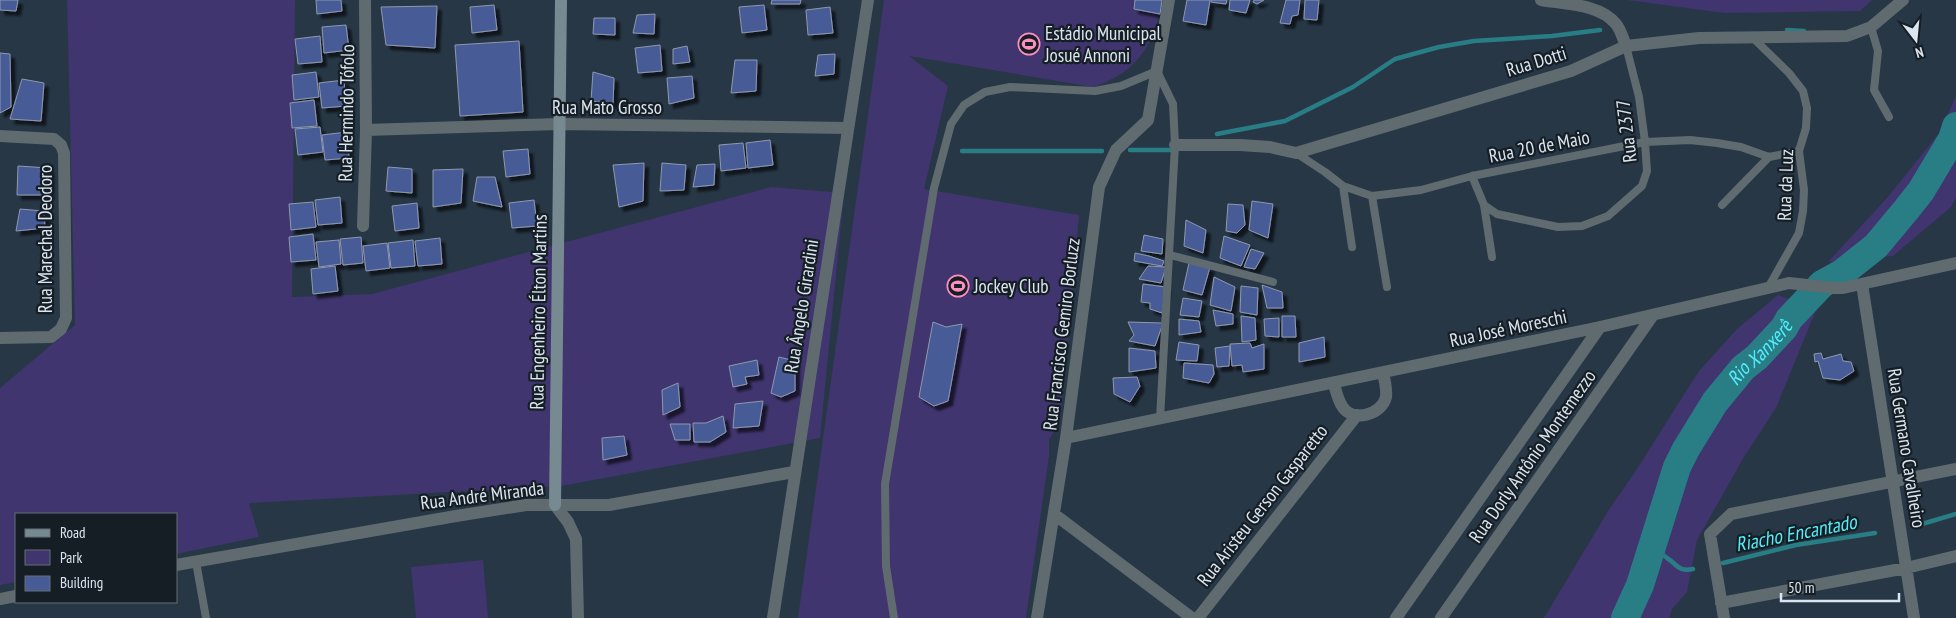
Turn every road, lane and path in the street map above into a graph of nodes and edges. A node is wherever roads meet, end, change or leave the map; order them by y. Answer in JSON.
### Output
{"nodes":[{"id":1,"x":365,"y":0,"type":"edge"},
{"id":2,"x":562,"y":0,"type":"edge"},
{"id":3,"x":868,"y":0,"type":"edge"},
{"id":4,"x":1169,"y":0,"type":"edge"},
{"id":5,"x":1542,"y":0,"type":"edge"},
{"id":6,"x":1903,"y":0,"type":"edge"},
{"id":7,"x":1871,"y":26,"type":"junction"},
{"id":8,"x":1752,"y":37,"type":"junction"},
{"id":9,"x":1626,"y":46,"type":"junction"},
{"id":10,"x":1157,"y":71,"type":"junction"},
{"id":11,"x":1889,"y":117,"type":"dead end"},
{"id":12,"x":560,"y":124,"type":"junction"},
{"id":13,"x":848,"y":128,"type":"junction"},
{"id":14,"x":366,"y":130,"type":"junction"},
{"id":15,"x":0,"y":136,"type":"edge"},
{"id":16,"x":1645,"y":142,"type":"junction"},
{"id":17,"x":1175,"y":145,"type":"junction"},
{"id":18,"x":1799,"y":151,"type":"junction"},
{"id":19,"x":1296,"y":153,"type":"junction"},
{"id":20,"x":1769,"y":157,"type":"junction"},
{"id":21,"x":1472,"y":176,"type":"junction"},
{"id":22,"x":1343,"y":186,"type":"junction"},
{"id":23,"x":1372,"y":196,"type":"junction"},
{"id":24,"x":1484,"y":204,"type":"junction"},
{"id":25,"x":1722,"y":205,"type":"dead end"},
{"id":26,"x":362,"y":226,"type":"dead end"},
{"id":27,"x":1352,"y":247,"type":"dead end"},
{"id":28,"x":1170,"y":255,"type":"junction"},
{"id":29,"x":1492,"y":257,"type":"dead end"},
{"id":30,"x":1956,"y":263,"type":"edge"},
{"id":31,"x":1272,"y":282,"type":"dead end"},
{"id":32,"x":1862,"y":284,"type":"junction"},
{"id":33,"x":1387,"y":287,"type":"dead end"},
{"id":34,"x":1768,"y":288,"type":"junction"},
{"id":35,"x":1653,"y":315,"type":"junction"},
{"id":36,"x":1600,"y":328,"type":"junction"},
{"id":37,"x":0,"y":338,"type":"edge"},
{"id":38,"x":1383,"y":374,"type":"junction"},
{"id":39,"x":1334,"y":384,"type":"junction"},
{"id":40,"x":1357,"y":416,"type":"junction"},
{"id":41,"x":1160,"y":419,"type":"junction"},
{"id":42,"x":1066,"y":438,"type":"junction"},
{"id":43,"x":1956,"y":469,"type":"edge"},
{"id":44,"x":794,"y":472,"type":"junction"},
{"id":45,"x":1893,"y":482,"type":"junction"},
{"id":46,"x":555,"y":505,"type":"junction"},
{"id":47,"x":1054,"y":514,"type":"junction"},
{"id":48,"x":1956,"y":556,"type":"edge"},
{"id":49,"x":196,"y":562,"type":"junction"},
{"id":50,"x":178,"y":565,"type":"edge"},
{"id":51,"x":1906,"y":568,"type":"junction"},
{"id":52,"x":15,"y":596,"type":"edge"},
{"id":53,"x":0,"y":599,"type":"edge"},
{"id":54,"x":1721,"y":602,"type":"junction"},
{"id":55,"x":206,"y":618,"type":"edge"},
{"id":56,"x":578,"y":618,"type":"edge"},
{"id":57,"x":773,"y":618,"type":"edge"},
{"id":58,"x":894,"y":618,"type":"edge"},
{"id":59,"x":1037,"y":618,"type":"edge"},
{"id":60,"x":1192,"y":618,"type":"edge"},
{"id":61,"x":1198,"y":618,"type":"edge"},
{"id":62,"x":1396,"y":618,"type":"edge"},
{"id":63,"x":1441,"y":618,"type":"edge"},
{"id":64,"x":1724,"y":618,"type":"edge"},
{"id":65,"x":1914,"y":618,"type":"edge"}],
"edges":[{"from":1,"to":14,"type":"street","name":"Rua Hermindo Tófolo"},
{"from":2,"to":12,"type":"street","name":"Rua Engenheiro Élton Martins"},
{"from":3,"to":13,"type":"street","name":"Rua Ângelo Girardini"},
{"from":4,"to":10,"type":"street","name":"Rua Francisco Gemiro Borluzz"},
{"from":5,"to":9,"type":"street"},
{"from":6,"to":7,"type":"street","name":"Rua Dotti"},
{"from":7,"to":8,"type":"street","name":"Rua Dotti"},
{"from":7,"to":11,"type":"lane"},
{"from":8,"to":9,"type":"street","name":"Rua Dotti"},
{"from":8,"to":18,"type":"lane","name":"Rua da Luz"},
{"from":9,"to":16,"type":"lane","name":"Rua 2377"},
{"from":9,"to":19,"type":"street","name":"Rua Dotti"},
{"from":10,"to":17,"type":"lane"},
{"from":10,"to":42,"type":"street","name":"Rua Francisco Gemiro Borluzz"},
{"from":10,"to":58,"type":"lane"},
{"from":12,"to":13,"type":"street","name":"Rua Mato Grosso"},
{"from":12,"to":14,"type":"street","name":"Rua Mato Grosso"},
{"from":12,"to":46,"type":"street","name":"Rua Engenheiro Élton Martins"},
{"from":13,"to":44,"type":"street","name":"Rua Ângelo Girardini"},
{"from":14,"to":26,"type":"street","name":"Rua Hermindo Tófolo"},
{"from":15,"to":37,"type":"street","name":"Rua Marechal Deodoro"},
{"from":16,"to":20,"type":"lane","name":"Rua 20 de Maio"},
{"from":16,"to":21,"type":"lane","name":"Rua 20 de Maio"},
{"from":16,"to":24,"type":"lane","name":"Rua 2377"},
{"from":17,"to":19,"type":"street","name":"Rua Dotti"},
{"from":17,"to":28,"type":"lane"},
{"from":18,"to":20,"type":"lane"},
{"from":18,"to":34,"type":"lane","name":"Rua da Luz"},
{"from":19,"to":22,"type":"lane","name":"Rua 20 de Maio"},
{"from":20,"to":25,"type":"lane"},
{"from":21,"to":23,"type":"lane","name":"Rua 20 de Maio"},
{"from":21,"to":24,"type":"lane"},
{"from":22,"to":23,"type":"lane","name":"Rua 20 de Maio"},
{"from":22,"to":27,"type":"lane"},
{"from":23,"to":33,"type":"lane"},
{"from":24,"to":29,"type":"lane"},
{"from":28,"to":31,"type":"lane"},
{"from":28,"to":41,"type":"lane"},
{"from":30,"to":32,"type":"street","name":"Rua José Moreschi"},
{"from":32,"to":34,"type":"street","name":"Rua José Moreschi"},
{"from":32,"to":45,"type":"street","name":"Rua Germano Cavalheiro"},
{"from":34,"to":35,"type":"street","name":"Rua José Moreschi"},
{"from":35,"to":36,"type":"street","name":"Rua José Moreschi"},
{"from":35,"to":63,"type":"street","name":"Rua Dorly Antônio Montemezzo"},
{"from":36,"to":38,"type":"street","name":"Rua José Moreschi"},
{"from":36,"to":62,"type":"street","name":"Rua Dorly Antônio Montemezzo"},
{"from":38,"to":39,"type":"street","name":"Rua José Moreschi"},
{"from":38,"to":40,"type":"street"},
{"from":39,"to":40,"type":"street"},
{"from":39,"to":41,"type":"street","name":"Rua José Moreschi"},
{"from":40,"to":61,"type":"street","name":"Rua Aristeu Gerson Gasparetto"},
{"from":41,"to":42,"type":"street","name":"Rua José Moreschi"},
{"from":42,"to":47,"type":"street","name":"Rua Francisco Gemiro Borluzz"},
{"from":43,"to":45,"type":"street"},
{"from":44,"to":46,"type":"street","name":"Rua André Miranda"},
{"from":44,"to":57,"type":"street","name":"Rua Ângelo Girardini"},
{"from":45,"to":51,"type":"street","name":"Rua Germano Cavalheiro"},
{"from":45,"to":54,"type":"street"},
{"from":46,"to":49,"type":"street","name":"Rua André Miranda"},
{"from":46,"to":56,"type":"street"},
{"from":47,"to":59,"type":"street","name":"Rua Francisco Gemiro Borluzz"},
{"from":47,"to":60,"type":"street"},
{"from":48,"to":51,"type":"street"},
{"from":49,"to":50,"type":"street","name":"Rua André Miranda"},
{"from":49,"to":55,"type":"lane"},
{"from":51,"to":54,"type":"street"},
{"from":51,"to":65,"type":"street","name":"Rua Germano Cavalheiro"},
{"from":52,"to":53,"type":"street"},
{"from":54,"to":64,"type":"street"}]}
